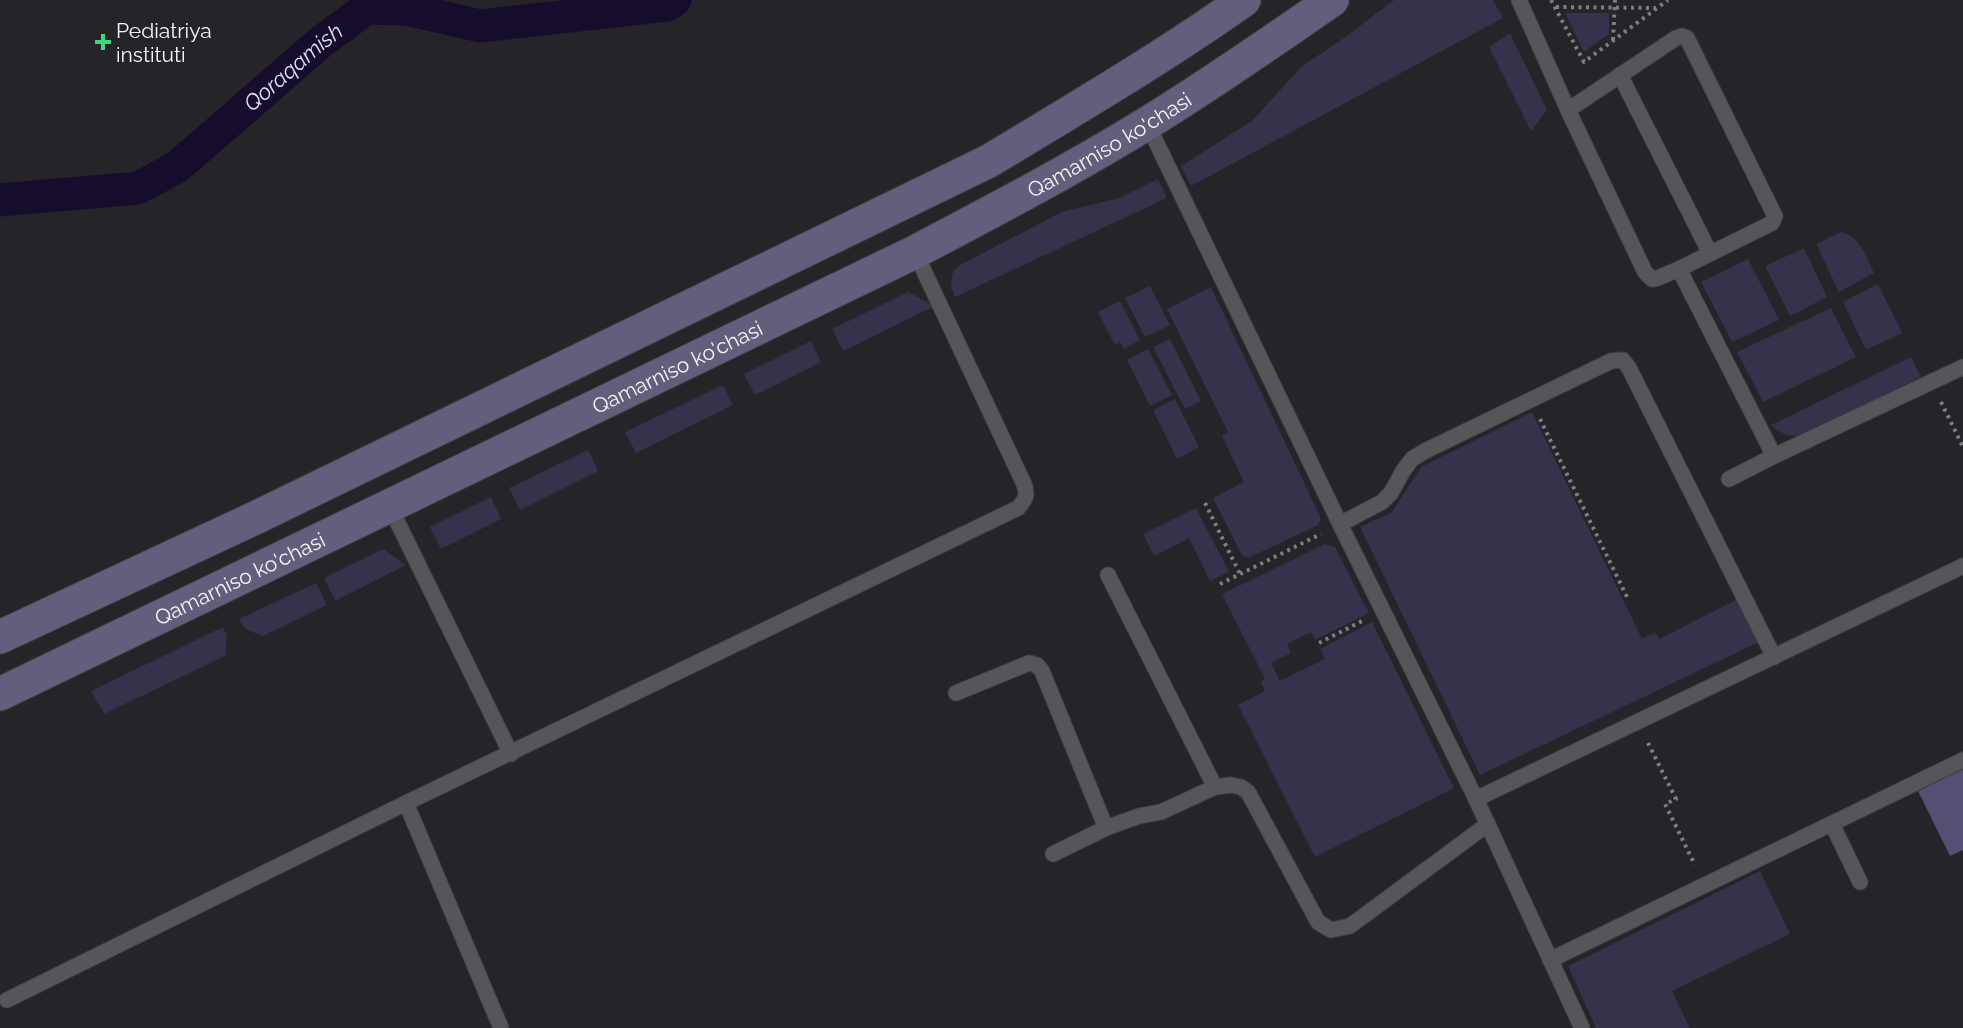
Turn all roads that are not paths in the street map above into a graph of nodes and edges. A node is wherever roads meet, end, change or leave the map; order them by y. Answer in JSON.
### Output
{"nodes":[{"id":1,"x":1244,"y":0,"type":"edge"},
{"id":2,"x":1332,"y":0,"type":"edge"},
{"id":3,"x":1518,"y":3,"type":"edge"},
{"id":4,"x":1620,"y":75,"type":"junction"},
{"id":5,"x":1568,"y":110,"type":"junction"},
{"id":6,"x":1147,"y":123,"type":"junction"},
{"id":7,"x":915,"y":252,"type":"junction"},
{"id":8,"x":1710,"y":254,"type":"junction"},
{"id":9,"x":1679,"y":269,"type":"junction"},
{"id":10,"x":1963,"y":367,"type":"edge"},
{"id":11,"x":1774,"y":456,"type":"junction"},
{"id":12,"x":1729,"y":479,"type":"dead end"},
{"id":13,"x":390,"y":507,"type":"junction"},
{"id":14,"x":1340,"y":524,"type":"junction"},
{"id":15,"x":1963,"y":566,"type":"edge"},
{"id":16,"x":1108,"y":575,"type":"dead end"},
{"id":17,"x":0,"y":637,"type":"edge"},
{"id":18,"x":1774,"y":657,"type":"junction"},
{"id":19,"x":956,"y":693,"type":"dead end"},
{"id":20,"x":0,"y":694,"type":"edge"},
{"id":21,"x":511,"y":754,"type":"junction"},
{"id":22,"x":1963,"y":760,"type":"edge"},
{"id":23,"x":1215,"y":787,"type":"junction"},
{"id":24,"x":1476,"y":799,"type":"junction"},
{"id":25,"x":406,"y":803,"type":"junction"},
{"id":26,"x":1488,"y":824,"type":"junction"},
{"id":27,"x":1832,"y":824,"type":"junction"},
{"id":28,"x":1106,"y":828,"type":"junction"},
{"id":29,"x":1053,"y":854,"type":"dead end"},
{"id":30,"x":1860,"y":882,"type":"dead end"},
{"id":31,"x":1550,"y":960,"type":"junction"},
{"id":32,"x":7,"y":1000,"type":"dead end"},
{"id":33,"x":501,"y":1028,"type":"edge"},
{"id":34,"x":1582,"y":1028,"type":"edge"}],
"edges":[{"from":1,"to":17,"type":"main road"},
{"from":2,"to":6,"type":"main road","name":"Qamarniso ko'chasi"},
{"from":3,"to":5,"type":"lane"},
{"from":4,"to":5,"type":"lane"},
{"from":4,"to":8,"type":"lane"},
{"from":4,"to":8,"type":"lane"},
{"from":5,"to":9,"type":"lane"},
{"from":6,"to":7,"type":"main road","name":"Qamarniso ko'chasi"},
{"from":6,"to":14,"type":"lane"},
{"from":7,"to":13,"type":"main road","name":"Qamarniso ko'chasi"},
{"from":7,"to":21,"type":"lane"},
{"from":8,"to":9,"type":"lane"},
{"from":9,"to":11,"type":"lane"},
{"from":10,"to":11,"type":"lane"},
{"from":11,"to":12,"type":"lane"},
{"from":13,"to":20,"type":"main road","name":"Qamarniso ko'chasi"},
{"from":13,"to":21,"type":"lane"},
{"from":14,"to":18,"type":"lane"},
{"from":14,"to":24,"type":"lane"},
{"from":15,"to":18,"type":"lane"},
{"from":16,"to":23,"type":"lane"},
{"from":18,"to":24,"type":"lane"},
{"from":19,"to":28,"type":"lane"},
{"from":21,"to":25,"type":"lane"},
{"from":22,"to":27,"type":"lane"},
{"from":23,"to":26,"type":"lane"},
{"from":23,"to":28,"type":"lane"},
{"from":24,"to":26,"type":"lane"},
{"from":25,"to":32,"type":"lane"},
{"from":25,"to":33,"type":"lane"},
{"from":26,"to":31,"type":"lane"},
{"from":27,"to":30,"type":"lane"},
{"from":27,"to":31,"type":"lane"},
{"from":28,"to":29,"type":"lane"},
{"from":31,"to":34,"type":"lane"}]}
